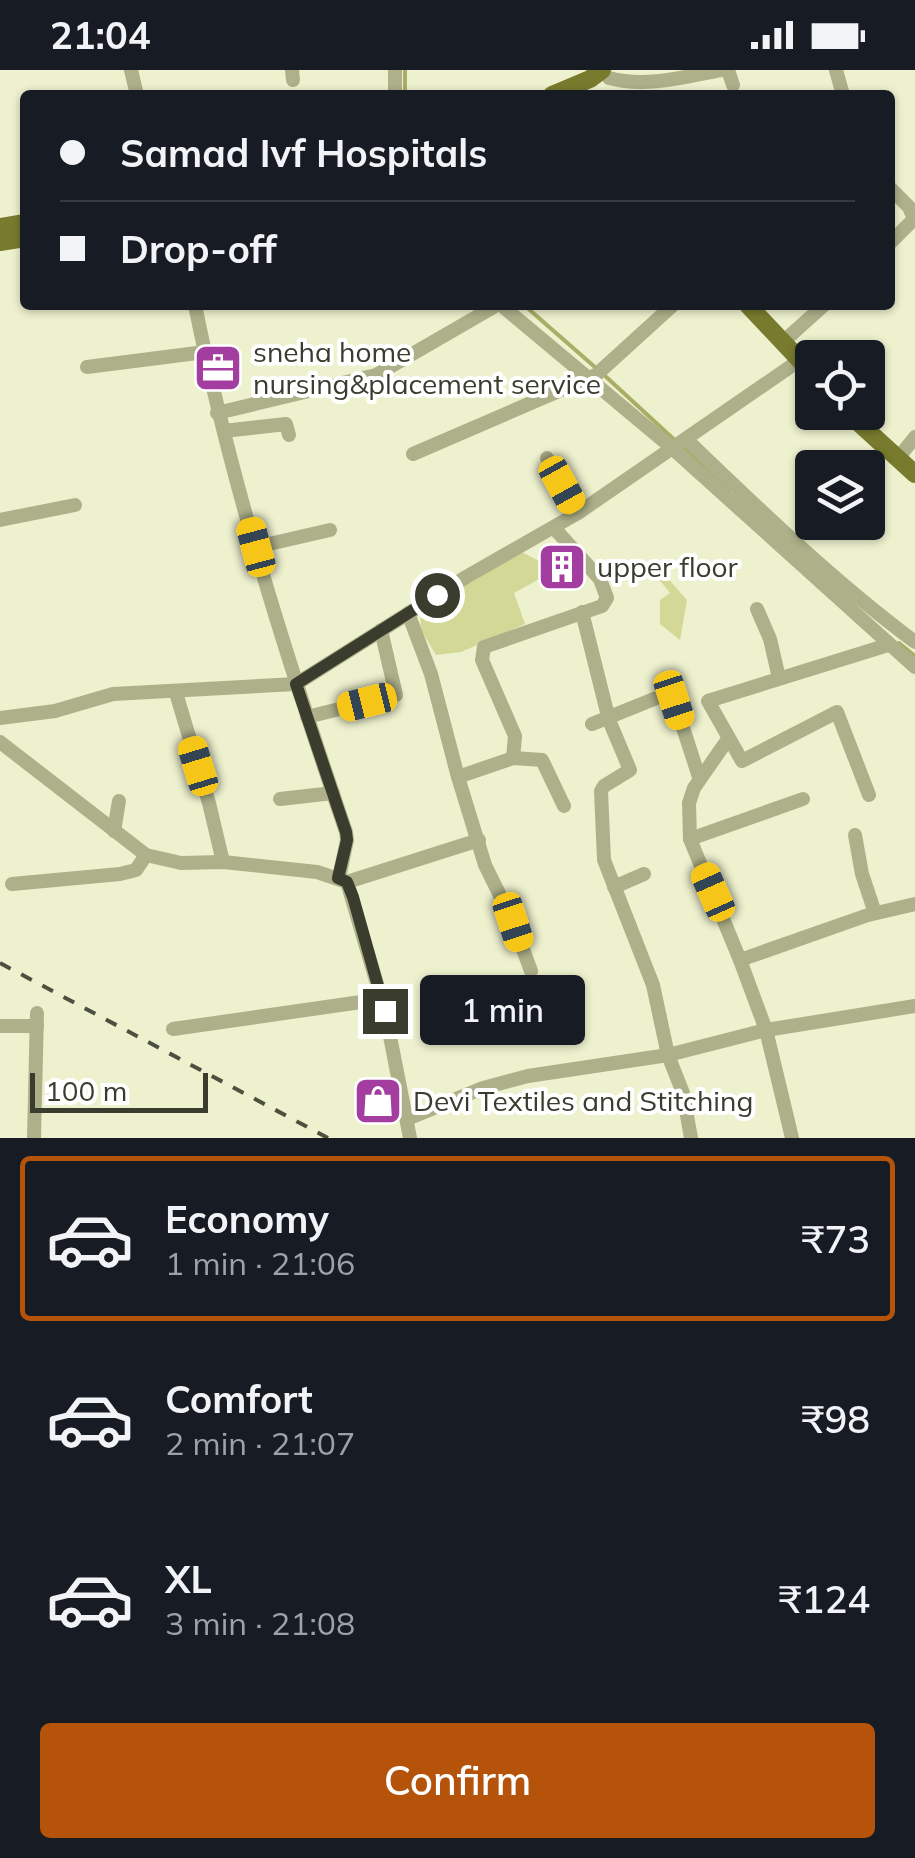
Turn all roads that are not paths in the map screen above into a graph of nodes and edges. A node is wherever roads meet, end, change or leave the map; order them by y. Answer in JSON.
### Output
{"nodes":[{"id":1,"x":724,"y":70,"type":"edge"},
{"id":2,"x":599,"y":81,"type":"edge"},
{"id":3,"x":733,"y":85,"type":"dead end"},
{"id":4,"x":569,"y":90,"type":"edge"},
{"id":5,"x":895,"y":193,"type":"edge"},
{"id":6,"x":895,"y":238,"type":"edge"},
{"id":7,"x":196,"y":310,"type":"edge"},
{"id":8,"x":490,"y":310,"type":"edge"},
{"id":9,"x":506,"y":310,"type":"edge"},
{"id":10,"x":667,"y":310,"type":"edge"},
{"id":11,"x":753,"y":310,"type":"edge"},
{"id":12,"x":818,"y":310,"type":"edge"},
{"id":13,"x":784,"y":341,"type":"junction"},
{"id":14,"x":205,"y":352,"type":"junction"},
{"id":15,"x":795,"y":354,"type":"edge"},
{"id":16,"x":87,"y":367,"type":"dead end"},
{"id":17,"x":795,"y":374,"type":"edge"},
{"id":18,"x":593,"y":377,"type":"junction"},
{"id":19,"x":217,"y":413,"type":"junction"},
{"id":20,"x":868,"y":430,"type":"edge"},
{"id":21,"x":224,"y":431,"type":"junction"},
{"id":22,"x":289,"y":435,"type":"dead end"},
{"id":23,"x":915,"y":437,"type":"edge"},
{"id":24,"x":686,"y":439,"type":"junction"},
{"id":25,"x":672,"y":448,"type":"junction"},
{"id":26,"x":414,"y":454,"type":"dead end"},
{"id":27,"x":899,"y":457,"type":"junction"},
{"id":28,"x":547,"y":458,"type":"dead end"},
{"id":29,"x":915,"y":474,"type":"edge"},
{"id":30,"x":75,"y":505,"type":"dead end"},
{"id":31,"x":578,"y":513,"type":"junction"},
{"id":32,"x":0,"y":520,"type":"edge"},
{"id":33,"x":554,"y":528,"type":"junction"},
{"id":34,"x":330,"y":530,"type":"dead end"},
{"id":35,"x":256,"y":547,"type":"junction"},
{"id":36,"x":757,"y":609,"type":"dead end"},
{"id":37,"x":582,"y":612,"type":"junction"},
{"id":38,"x":408,"y":613,"type":"junction"},
{"id":39,"x":381,"y":630,"type":"junction"},
{"id":40,"x":915,"y":642,"type":"edge"},
{"id":41,"x":888,"y":644,"type":"junction"},
{"id":42,"x":915,"y":666,"type":"edge"},
{"id":43,"x":779,"y":678,"type":"junction"},
{"id":44,"x":296,"y":684,"type":"junction"},
{"id":45,"x":176,"y":693,"type":"junction"},
{"id":46,"x":307,"y":717,"type":"junction"},
{"id":47,"x":0,"y":718,"type":"edge"},
{"id":48,"x":609,"y":720,"type":"junction"},
{"id":49,"x":592,"y":724,"type":"dead end"},
{"id":50,"x":728,"y":739,"type":"junction"},
{"id":51,"x":0,"y":742,"type":"edge"},
{"id":52,"x":513,"y":758,"type":"junction"},
{"id":53,"x":458,"y":777,"type":"junction"},
{"id":54,"x":699,"y":777,"type":"junction"},
{"id":55,"x":333,"y":793,"type":"junction"},
{"id":56,"x":870,"y":795,"type":"dead end"},
{"id":57,"x":802,"y":799,"type":"dead end"},
{"id":58,"x":280,"y":800,"type":"dead end"},
{"id":59,"x":119,"y":801,"type":"dead end"},
{"id":60,"x":564,"y":806,"type":"dead end"},
{"id":61,"x":114,"y":831,"type":"junction"},
{"id":62,"x":855,"y":835,"type":"dead end"},
{"id":63,"x":690,"y":839,"type":"junction"},
{"id":64,"x":479,"y":840,"type":"junction"},
{"id":65,"x":146,"y":855,"type":"junction"},
{"id":66,"x":223,"y":862,"type":"junction"},
{"id":67,"x":644,"y":874,"type":"dead end"},
{"id":68,"x":343,"y":880,"type":"junction"},
{"id":69,"x":12,"y":884,"type":"dead end"},
{"id":70,"x":614,"y":887,"type":"junction"},
{"id":71,"x":915,"y":904,"type":"edge"},
{"id":72,"x":876,"y":913,"type":"junction"},
{"id":73,"x":740,"y":960,"type":"junction"},
{"id":74,"x":531,"y":971,"type":"dead end"},
{"id":75,"x":382,"y":1000,"type":"junction"},
{"id":76,"x":915,"y":1006,"type":"edge"},
{"id":77,"x":0,"y":1026,"type":"edge"},
{"id":78,"x":173,"y":1030,"type":"dead end"},
{"id":79,"x":766,"y":1030,"type":"junction"},
{"id":80,"x":668,"y":1055,"type":"junction"},
{"id":81,"x":407,"y":1119,"type":"junction"},
{"id":82,"x":34,"y":1138,"type":"edge"},
{"id":83,"x":410,"y":1138,"type":"edge"},
{"id":84,"x":691,"y":1138,"type":"edge"},
{"id":85,"x":792,"y":1138,"type":"edge"}],
"edges":[{"from":1,"to":2,"type":"street"},
{"from":1,"to":3,"type":"street"},
{"from":2,"to":4,"type":"main road"},
{"from":5,"to":6,"type":"street"},
{"from":7,"to":14,"type":"street"},
{"from":8,"to":19,"type":"street"},
{"from":9,"to":18,"type":"street"},
{"from":10,"to":18,"type":"street"},
{"from":11,"to":13,"type":"main road"},
{"from":12,"to":13,"type":"street"},
{"from":13,"to":15,"type":"main road"},
{"from":14,"to":16,"type":"street"},
{"from":14,"to":19,"type":"street"},
{"from":17,"to":24,"type":"street"},
{"from":18,"to":25,"type":"street"},
{"from":18,"to":26,"type":"street"},
{"from":19,"to":21,"type":"street"},
{"from":20,"to":27,"type":"main road"},
{"from":21,"to":22,"type":"street"},
{"from":21,"to":35,"type":"street"},
{"from":23,"to":27,"type":"street"},
{"from":24,"to":25,"type":"street"},
{"from":24,"to":40,"type":"street"},
{"from":25,"to":31,"type":"street"},
{"from":25,"to":41,"type":"street"},
{"from":27,"to":29,"type":"main road"},
{"from":28,"to":31,"type":"street"},
{"from":30,"to":32,"type":"street"},
{"from":31,"to":33,"type":"street"},
{"from":33,"to":37,"type":"street"},
{"from":33,"to":38,"type":"street"},
{"from":34,"to":35,"type":"street"},
{"from":35,"to":44,"type":"street"},
{"from":36,"to":43,"type":"street"},
{"from":37,"to":48,"type":"street"},
{"from":37,"to":52,"type":"street"},
{"from":38,"to":39,"type":"street"},
{"from":38,"to":53,"type":"street"},
{"from":39,"to":44,"type":"street"},
{"from":39,"to":46,"type":"street"},
{"from":41,"to":42,"type":"street"},
{"from":41,"to":43,"type":"street"},
{"from":43,"to":50,"type":"street"},
{"from":44,"to":45,"type":"street"},
{"from":44,"to":46,"type":"street"},
{"from":45,"to":47,"type":"street"},
{"from":45,"to":66,"type":"street"},
{"from":46,"to":55,"type":"street"},
{"from":48,"to":49,"type":"street"},
{"from":48,"to":54,"type":"street"},
{"from":48,"to":70,"type":"street"},
{"from":50,"to":54,"type":"street"},
{"from":50,"to":56,"type":"street"},
{"from":51,"to":61,"type":"street"},
{"from":52,"to":53,"type":"street"},
{"from":52,"to":60,"type":"street"},
{"from":53,"to":64,"type":"street"},
{"from":54,"to":63,"type":"street"},
{"from":55,"to":58,"type":"street"},
{"from":55,"to":68,"type":"street"},
{"from":57,"to":63,"type":"street"},
{"from":59,"to":61,"type":"street"},
{"from":61,"to":65,"type":"street"},
{"from":62,"to":72,"type":"street"},
{"from":63,"to":73,"type":"street"},
{"from":64,"to":68,"type":"street"},
{"from":64,"to":74,"type":"street"},
{"from":65,"to":66,"type":"street"},
{"from":65,"to":69,"type":"street"},
{"from":66,"to":68,"type":"street"},
{"from":67,"to":70,"type":"street"},
{"from":68,"to":75,"type":"street"},
{"from":70,"to":80,"type":"street"},
{"from":71,"to":72,"type":"street"},
{"from":72,"to":73,"type":"street"},
{"from":73,"to":79,"type":"street"},
{"from":75,"to":78,"type":"street"},
{"from":75,"to":81,"type":"street"},
{"from":76,"to":79,"type":"street"},
{"from":77,"to":82,"type":"street"},
{"from":79,"to":80,"type":"street"},
{"from":79,"to":85,"type":"street"},
{"from":80,"to":81,"type":"street"},
{"from":80,"to":84,"type":"street"},
{"from":81,"to":83,"type":"street"}]}
